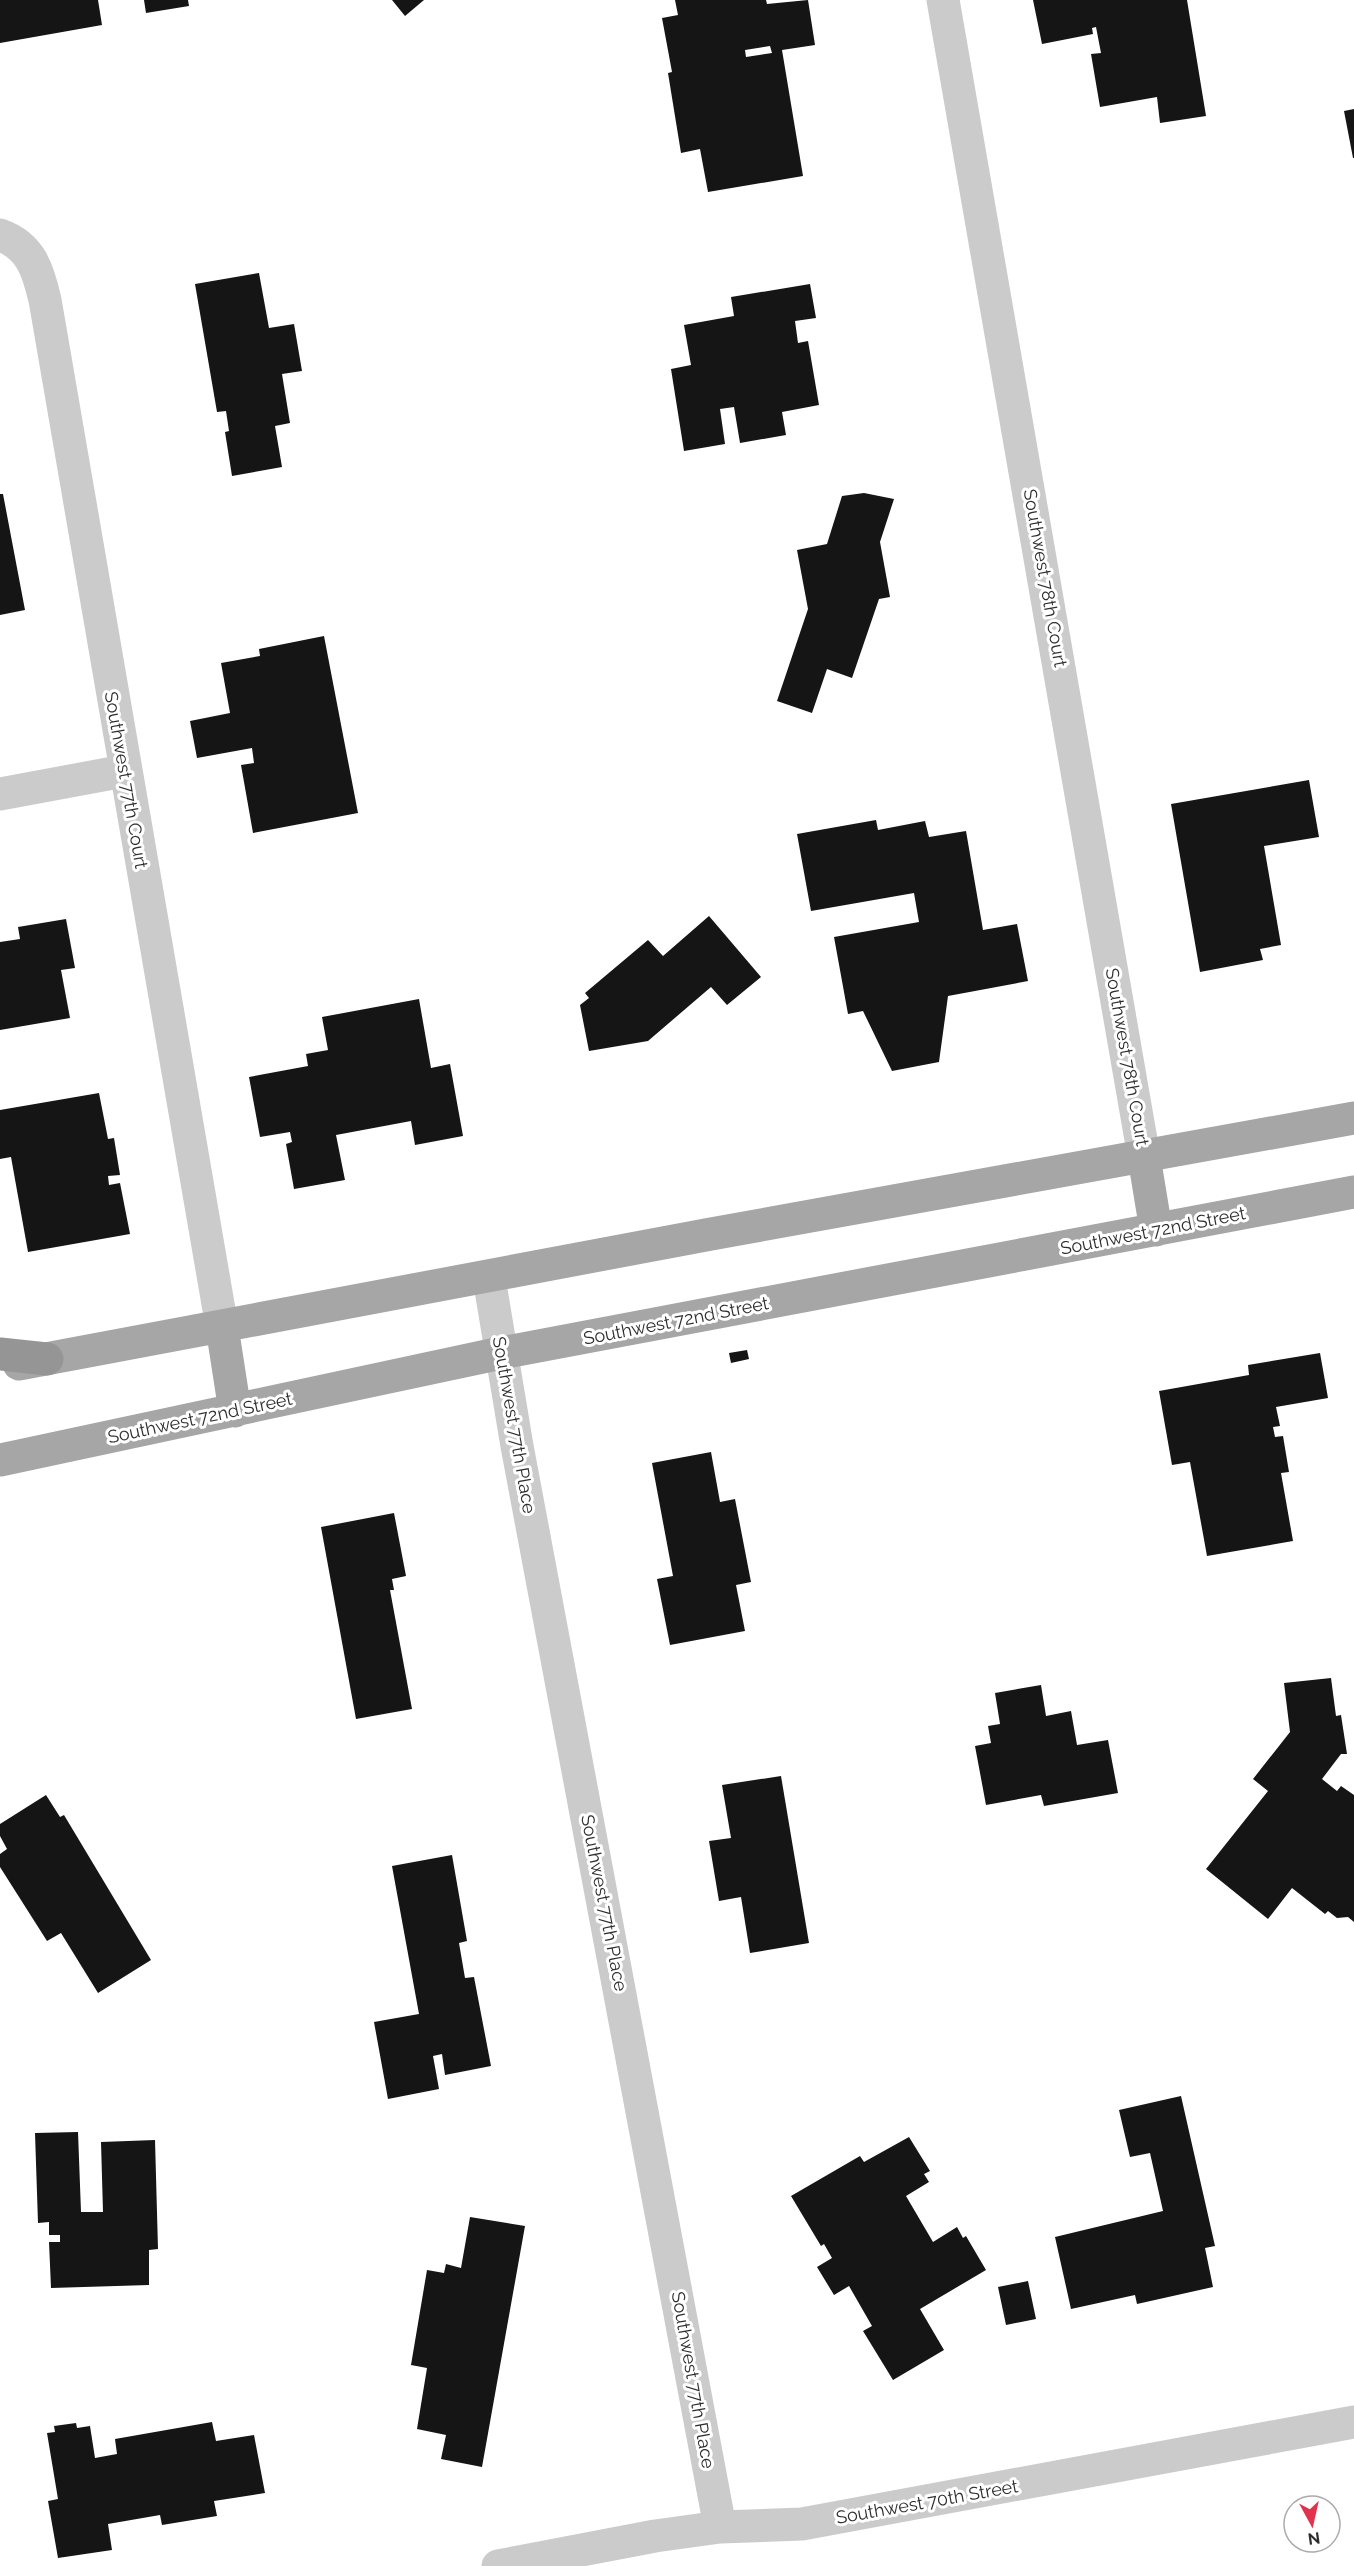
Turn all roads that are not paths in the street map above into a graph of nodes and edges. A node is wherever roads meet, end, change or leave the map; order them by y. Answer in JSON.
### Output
{"nodes":[{"id":1,"x":942,"y":0,"type":"edge"},
{"id":2,"x":8,"y":238,"type":"edge"},
{"id":3,"x":124,"y":771,"type":"junction"},
{"id":4,"x":0,"y":794,"type":"edge"},
{"id":5,"x":1354,"y":1118,"type":"edge"},
{"id":6,"x":1144,"y":1157,"type":"junction"},
{"id":7,"x":1354,"y":1192,"type":"edge"},
{"id":8,"x":1156,"y":1230,"type":"junction"},
{"id":9,"x":489,"y":1278,"type":"junction"},
{"id":10,"x":222,"y":1327,"type":"junction"},
{"id":11,"x":501,"y":1353,"type":"junction"},
{"id":12,"x":0,"y":1354,"type":"edge"},
{"id":13,"x":47,"y":1359,"type":"junction"},
{"id":14,"x":0,"y":1368,"type":"edge"},
{"id":15,"x":235,"y":1411,"type":"junction"},
{"id":16,"x":0,"y":1460,"type":"edge"},
{"id":17,"x":1354,"y":2422,"type":"edge"},
{"id":18,"x":720,"y":2527,"type":"junction"},
{"id":19,"x":498,"y":2566,"type":"edge"}],
"edges":[{"from":1,"to":6,"type":"street","name":"Southwest 78th Court"},
{"from":2,"to":3,"type":"street","name":"Southwest 77th Court"},
{"from":3,"to":4,"type":"street"},
{"from":3,"to":10,"type":"street","name":"Southwest 77th Court"},
{"from":5,"to":6,"type":"main road"},
{"from":6,"to":8,"type":"main road"},
{"from":6,"to":9,"type":"main road"},
{"from":7,"to":8,"type":"main road","name":"Southwest 72nd Street"},
{"from":8,"to":11,"type":"main road","name":"Southwest 72nd Street"},
{"from":9,"to":10,"type":"main road"},
{"from":9,"to":11,"type":"street","name":"Southwest 77th Place"},
{"from":10,"to":13,"type":"main road"},
{"from":10,"to":15,"type":"main road"},
{"from":11,"to":15,"type":"main road","name":"Southwest 72nd Street"},
{"from":11,"to":18,"type":"street","name":"Southwest 77th Place"},
{"from":12,"to":13,"type":"highway"},
{"from":13,"to":14,"type":"main road"},
{"from":15,"to":16,"type":"main road","name":"Southwest 72nd Street"},
{"from":17,"to":18,"type":"street","name":"Southwest 70th Street"},
{"from":18,"to":19,"type":"street","name":"Southwest 70th Street"}]}
